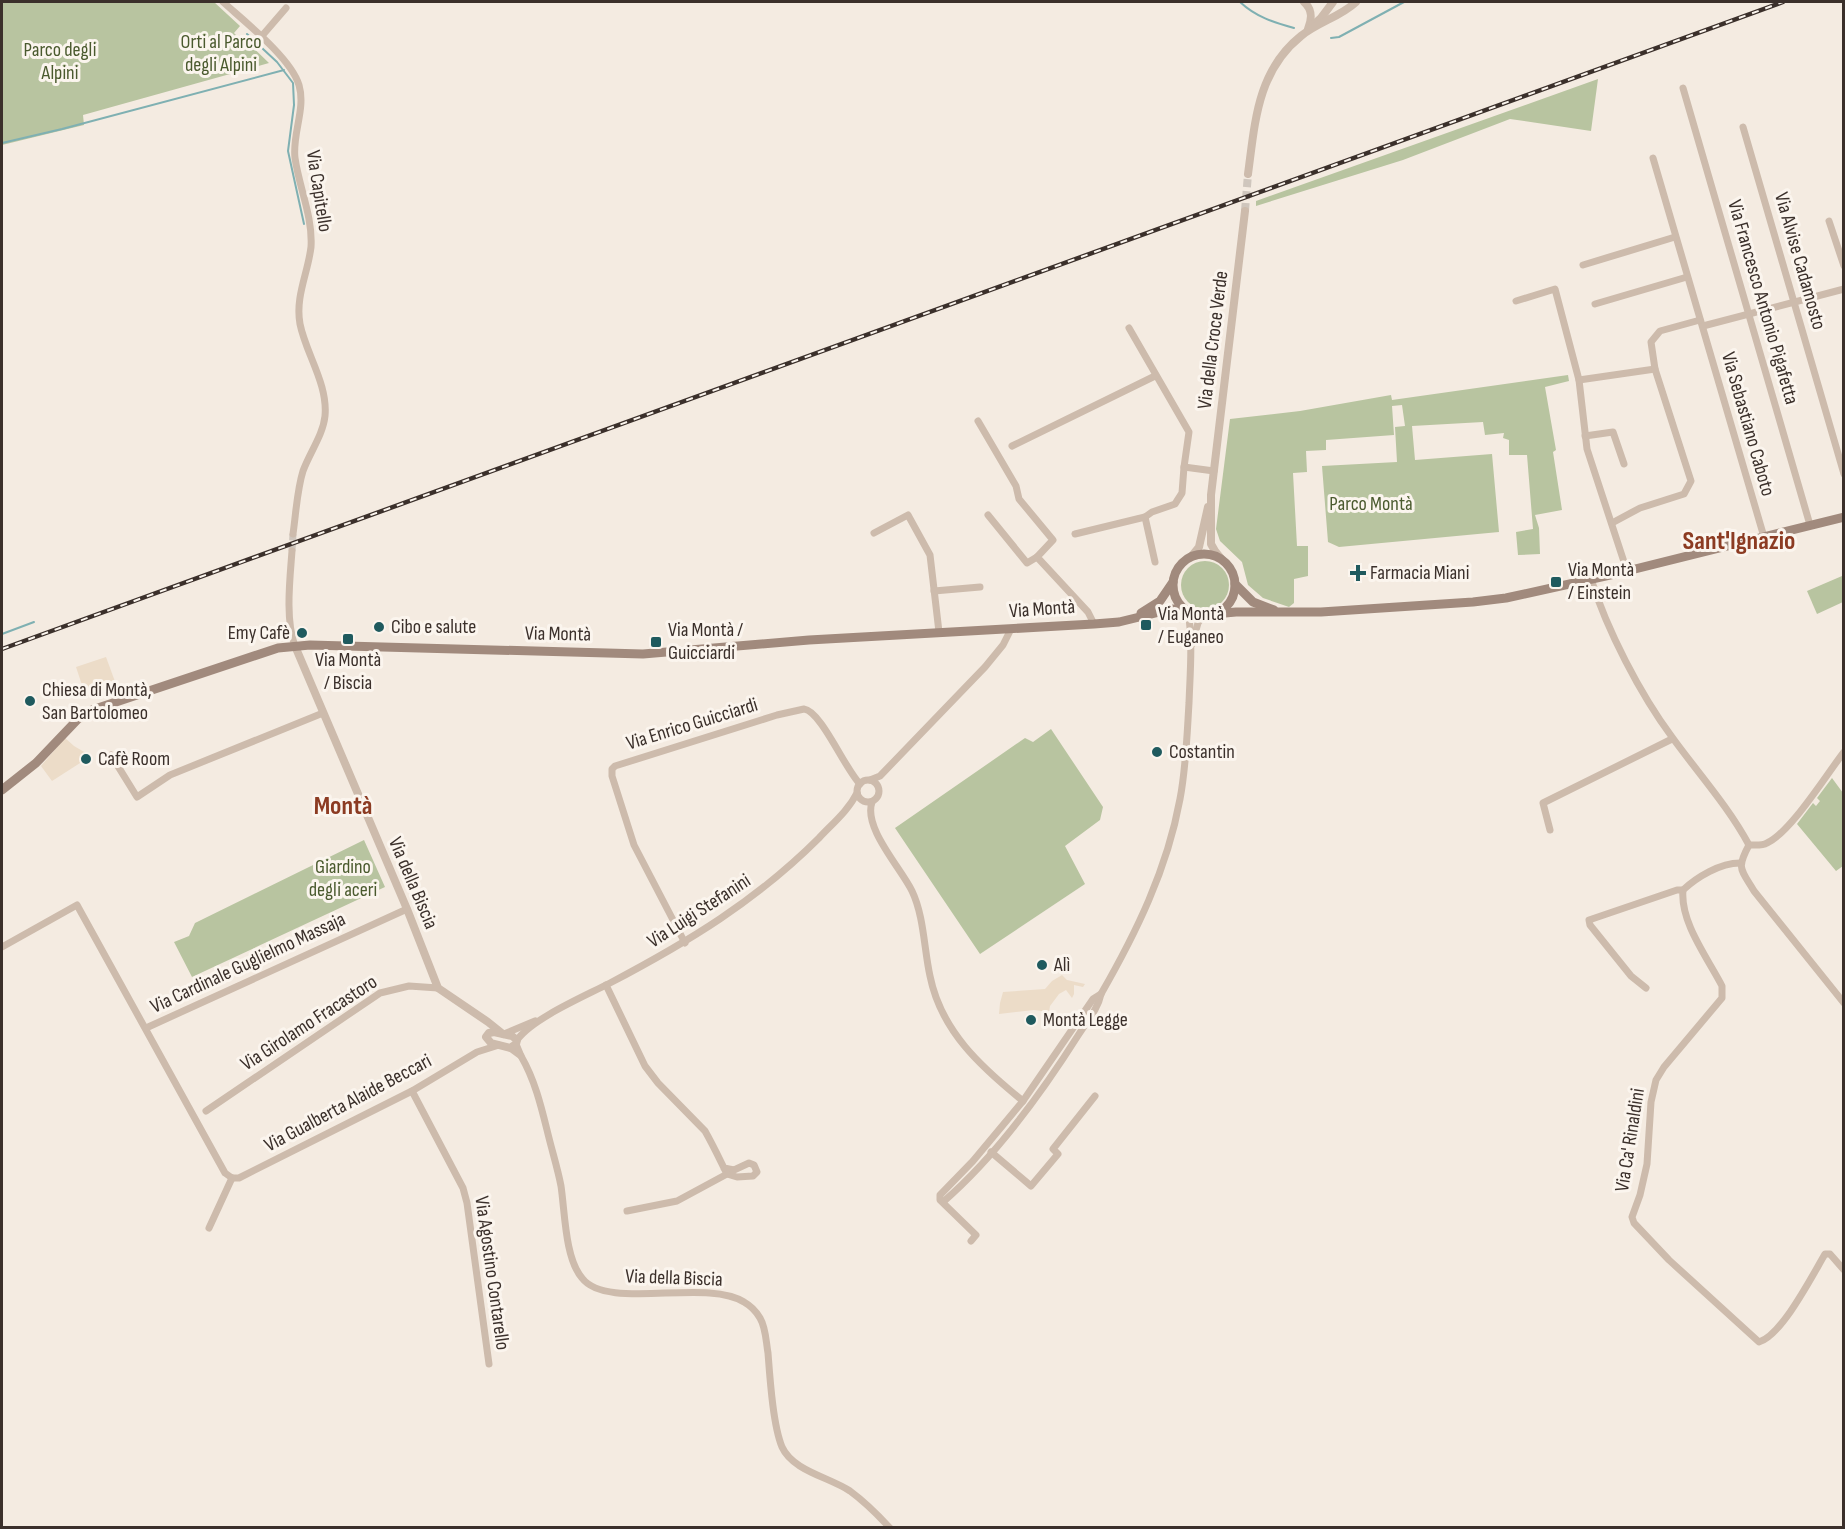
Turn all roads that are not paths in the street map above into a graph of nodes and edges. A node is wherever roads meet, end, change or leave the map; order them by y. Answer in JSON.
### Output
{"nodes":[{"id":1,"x":223,"y":2,"type":"edge"},
{"id":2,"x":1304,"y":2,"type":"edge"},
{"id":3,"x":1333,"y":2,"type":"edge"},
{"id":4,"x":1342,"y":2,"type":"edge"},
{"id":5,"x":1356,"y":2,"type":"edge"},
{"id":6,"x":286,"y":8,"type":"dead end"},
{"id":7,"x":1338,"y":15,"type":"junction"},
{"id":8,"x":1306,"y":31,"type":"junction"},
{"id":9,"x":261,"y":37,"type":"junction"},
{"id":10,"x":1683,"y":88,"type":"dead end"},
{"id":11,"x":1743,"y":127,"type":"dead end"},
{"id":12,"x":1653,"y":158,"type":"dead end"},
{"id":13,"x":1248,"y":174,"type":"tunnel mouth"},
{"id":14,"x":1245,"y":212,"type":"tunnel mouth"},
{"id":15,"x":1829,"y":222,"type":"dead end"},
{"id":16,"x":1675,"y":237,"type":"junction"},
{"id":17,"x":1583,"y":265,"type":"dead end"},
{"id":18,"x":1844,"y":266,"type":"edge"},
{"id":19,"x":1687,"y":277,"type":"junction"},
{"id":20,"x":1844,"y":289,"type":"edge"},
{"id":21,"x":1516,"y":300,"type":"dead end"},
{"id":22,"x":1795,"y":302,"type":"junction"},
{"id":23,"x":1595,"y":304,"type":"dead end"},
{"id":24,"x":1749,"y":314,"type":"junction"},
{"id":25,"x":1701,"y":323,"type":"junction"},
{"id":26,"x":1128,"y":328,"type":"dead end"},
{"id":27,"x":1655,"y":369,"type":"junction"},
{"id":28,"x":1155,"y":376,"type":"junction"},
{"id":29,"x":1579,"y":380,"type":"junction"},
{"id":30,"x":978,"y":421,"type":"dead end"},
{"id":31,"x":1585,"y":436,"type":"junction"},
{"id":32,"x":1012,"y":446,"type":"dead end"},
{"id":33,"x":1624,"y":464,"type":"dead end"},
{"id":34,"x":1184,"y":467,"type":"junction"},
{"id":35,"x":1214,"y":471,"type":"junction"},
{"id":36,"x":1844,"y":474,"type":"edge"},
{"id":37,"x":1211,"y":495,"type":"junction"},
{"id":38,"x":988,"y":515,"type":"dead end"},
{"id":39,"x":1145,"y":517,"type":"junction"},
{"id":40,"x":1844,"y":517,"type":"edge"},
{"id":41,"x":1612,"y":523,"type":"junction"},
{"id":42,"x":1810,"y":525,"type":"junction"},
{"id":43,"x":874,"y":533,"type":"dead end"},
{"id":44,"x":294,"y":534,"type":"tunnel mouth"},
{"id":45,"x":1075,"y":534,"type":"dead end"},
{"id":46,"x":1764,"y":537,"type":"junction"},
{"id":47,"x":292,"y":551,"type":"tunnel mouth"},
{"id":48,"x":1037,"y":557,"type":"junction"},
{"id":49,"x":1191,"y":557,"type":"junction"},
{"id":50,"x":1224,"y":561,"type":"junction"},
{"id":51,"x":1155,"y":562,"type":"dead end"},
{"id":52,"x":1627,"y":571,"type":"junction"},
{"id":53,"x":1591,"y":579,"type":"junction"},
{"id":54,"x":1173,"y":582,"type":"junction"},
{"id":55,"x":1235,"y":584,"type":"junction"},
{"id":56,"x":980,"y":587,"type":"dead end"},
{"id":57,"x":934,"y":591,"type":"junction"},
{"id":58,"x":1187,"y":611,"type":"junction"},
{"id":59,"x":1285,"y":613,"type":"junction"},
{"id":60,"x":1214,"y":614,"type":"junction"},
{"id":61,"x":1203,"y":616,"type":"junction"},
{"id":62,"x":1124,"y":620,"type":"junction"},
{"id":63,"x":1094,"y":624,"type":"junction"},
{"id":64,"x":1011,"y":629,"type":"junction"},
{"id":65,"x":939,"y":632,"type":"junction"},
{"id":66,"x":296,"y":646,"type":"junction"},
{"id":67,"x":1190,"y":652,"type":"junction"},
{"id":68,"x":323,"y":713,"type":"junction"},
{"id":69,"x":1672,"y":738,"type":"junction"},
{"id":70,"x":1844,"y":752,"type":"edge"},
{"id":71,"x":111,"y":755,"type":"dead end"},
{"id":72,"x":25,"y":772,"type":"junction"},
{"id":73,"x":880,"y":776,"type":"junction"},
{"id":74,"x":870,"y":780,"type":"junction"},
{"id":75,"x":2,"y":782,"type":"edge"},
{"id":76,"x":860,"y":784,"type":"junction"},
{"id":77,"x":878,"y":785,"type":"junction"},
{"id":78,"x":2,"y":790,"type":"edge"},
{"id":79,"x":857,"y":794,"type":"junction"},
{"id":80,"x":869,"y":802,"type":"junction"},
{"id":81,"x":847,"y":810,"type":"junction"},
{"id":82,"x":1550,"y":830,"type":"dead end"},
{"id":83,"x":1749,"y":845,"type":"junction"},
{"id":84,"x":1740,"y":863,"type":"junction"},
{"id":85,"x":1683,"y":890,"type":"junction"},
{"id":86,"x":407,"y":909,"type":"junction"},
{"id":87,"x":685,"y":942,"type":"junction"},
{"id":88,"x":2,"y":947,"type":"edge"},
{"id":89,"x":606,"y":985,"type":"junction"},
{"id":90,"x":438,"y":988,"type":"junction"},
{"id":91,"x":1646,"y":988,"type":"dead end"},
{"id":92,"x":1101,"y":994,"type":"junction"},
{"id":93,"x":1844,"y":1003,"type":"edge"},
{"id":94,"x":551,"y":1014,"type":"junction"},
{"id":95,"x":478,"y":1016,"type":"junction"},
{"id":96,"x":146,"y":1028,"type":"junction"},
{"id":97,"x":503,"y":1034,"type":"junction"},
{"id":98,"x":487,"y":1036,"type":"junction"},
{"id":99,"x":514,"y":1044,"type":"junction"},
{"id":100,"x":499,"y":1046,"type":"junction"},
{"id":101,"x":477,"y":1052,"type":"junction"},
{"id":102,"x":1048,"y":1080,"type":"junction"},
{"id":103,"x":412,"y":1090,"type":"junction"},
{"id":104,"x":1095,"y":1096,"type":"dead end"},
{"id":105,"x":1023,"y":1101,"type":"junction"},
{"id":106,"x":206,"y":1111,"type":"dead end"},
{"id":107,"x":1017,"y":1120,"type":"junction"},
{"id":108,"x":993,"y":1137,"type":"junction"},
{"id":109,"x":991,"y":1152,"type":"junction"},
{"id":110,"x":973,"y":1161,"type":"junction"},
{"id":111,"x":232,"y":1178,"type":"junction"},
{"id":112,"x":941,"y":1201,"type":"junction"},
{"id":113,"x":627,"y":1211,"type":"dead end"},
{"id":114,"x":209,"y":1228,"type":"dead end"},
{"id":115,"x":971,"y":1241,"type":"dead end"},
{"id":116,"x":1844,"y":1270,"type":"edge"},
{"id":117,"x":489,"y":1364,"type":"dead end"},
{"id":118,"x":890,"y":1527,"type":"edge"}],
"edges":[{"from":1,"to":9,"type":"street","name":"Via Capitello"},
{"from":2,"to":8,"type":"street"},
{"from":3,"to":8,"type":"street"},
{"from":4,"to":7,"type":"street"},
{"from":5,"to":7,"type":"street"},
{"from":6,"to":9,"type":"street"},
{"from":7,"to":8,"type":"street"},
{"from":8,"to":13,"type":"street"},
{"from":9,"to":44,"type":"street","name":"Via Capitello"},
{"from":10,"to":24,"type":"street","name":"Via Francesco Antonio Pigafetta"},
{"from":11,"to":22,"type":"street","name":"Via Alvise Cadamosto"},
{"from":12,"to":16,"type":"street","name":"Via Sebastiano Caboto"},
{"from":14,"to":35,"type":"street","name":"Via della Croce Verde"},
{"from":15,"to":18,"type":"street"},
{"from":16,"to":17,"type":"street"},
{"from":16,"to":19,"type":"street","name":"Via Sebastiano Caboto"},
{"from":19,"to":23,"type":"street"},
{"from":19,"to":25,"type":"street","name":"Via Sebastiano Caboto"},
{"from":20,"to":22,"type":"street"},
{"from":21,"to":29,"type":"street"},
{"from":22,"to":24,"type":"street"},
{"from":22,"to":36,"type":"street","name":"Via Alvise Cadamosto"},
{"from":24,"to":25,"type":"street"},
{"from":24,"to":42,"type":"street","name":"Via Francesco Antonio Pigafetta"},
{"from":25,"to":27,"type":"street"},
{"from":25,"to":46,"type":"street","name":"Via Sebastiano Caboto"},
{"from":26,"to":28,"type":"street","name":"Via della Croce Verde"},
{"from":27,"to":29,"type":"street"},
{"from":27,"to":41,"type":"street"},
{"from":28,"to":32,"type":"street"},
{"from":28,"to":34,"type":"street","name":"Via della Croce Verde"},
{"from":29,"to":31,"type":"street"},
{"from":30,"to":48,"type":"street"},
{"from":31,"to":33,"type":"street"},
{"from":31,"to":41,"type":"street"},
{"from":34,"to":35,"type":"street"},
{"from":34,"to":39,"type":"street","name":"Via della Croce Verde"},
{"from":35,"to":37,"type":"street","name":"Via della Croce Verde"},
{"from":37,"to":49,"type":"street","name":"Via della Croce Verde"},
{"from":37,"to":50,"type":"street","name":"Via della Croce Verde"},
{"from":38,"to":48,"type":"street"},
{"from":39,"to":45,"type":"street","name":"Via della Croce Verde"},
{"from":39,"to":51,"type":"street"},
{"from":40,"to":42,"type":"main road","name":"Via Montà"},
{"from":41,"to":52,"type":"street"},
{"from":42,"to":46,"type":"main road","name":"Via Montà"},
{"from":43,"to":57,"type":"street"},
{"from":46,"to":52,"type":"main road","name":"Via Montà"},
{"from":47,"to":66,"type":"street"},
{"from":48,"to":63,"type":"street"},
{"from":49,"to":50,"type":"main road"},
{"from":49,"to":54,"type":"main road","name":"Via Montà"},
{"from":50,"to":55,"type":"main road","name":"Via Montà"},
{"from":52,"to":53,"type":"main road","name":"Via Montà"},
{"from":53,"to":59,"type":"main road","name":"Via Montà"},
{"from":53,"to":69,"type":"street"},
{"from":54,"to":58,"type":"main road"},
{"from":54,"to":62,"type":"main road","name":"Via Montà"},
{"from":55,"to":59,"type":"main road","name":"Via Montà"},
{"from":55,"to":60,"type":"main road"},
{"from":56,"to":57,"type":"street"},
{"from":57,"to":65,"type":"street"},
{"from":58,"to":61,"type":"main road","name":"Via Montà"},
{"from":58,"to":62,"type":"main road","name":"Via Montà"},
{"from":58,"to":67,"type":"street"},
{"from":59,"to":60,"type":"main road","name":"Via Montà"},
{"from":60,"to":61,"type":"main road","name":"Via Montà"},
{"from":61,"to":67,"type":"street"},
{"from":62,"to":63,"type":"main road","name":"Via Montà"},
{"from":63,"to":64,"type":"main road","name":"Via Montà"},
{"from":64,"to":65,"type":"main road","name":"Via Montà"},
{"from":64,"to":73,"type":"street"},
{"from":65,"to":66,"type":"main road","name":"Via Montà"},
{"from":66,"to":68,"type":"street","name":"Via della Biscia"},
{"from":66,"to":72,"type":"main road","name":"Via Montà"},
{"from":67,"to":92,"type":"street"},
{"from":68,"to":71,"type":"street"},
{"from":68,"to":86,"type":"street","name":"Via della Biscia"},
{"from":69,"to":82,"type":"street"},
{"from":69,"to":83,"type":"street"},
{"from":70,"to":83,"type":"street"},
{"from":72,"to":75,"type":"main road","name":"Via Montà"},
{"from":72,"to":78,"type":"main road","name":"Via Montà"},
{"from":73,"to":74,"type":"street"},
{"from":73,"to":77,"type":"street"},
{"from":74,"to":76,"type":"street"},
{"from":74,"to":77,"type":"street"},
{"from":76,"to":79,"type":"street","name":"Via Luigi Stefanini"},
{"from":76,"to":87,"type":"street","name":"Via Enrico Guicciardi"},
{"from":77,"to":80,"type":"street"},
{"from":79,"to":80,"type":"street"},
{"from":79,"to":81,"type":"street","name":"Via Luigi Stefanini"},
{"from":80,"to":81,"type":"street","name":"Via Luigi Stefanini"},
{"from":80,"to":105,"type":"street"},
{"from":81,"to":87,"type":"street","name":"Via Luigi Stefanini"},
{"from":83,"to":84,"type":"street"},
{"from":84,"to":85,"type":"street"},
{"from":84,"to":93,"type":"street"},
{"from":85,"to":91,"type":"street"},
{"from":85,"to":116,"type":"street","name":"Via Ca' Rinaldini"},
{"from":86,"to":90,"type":"street","name":"Via della Biscia"},
{"from":86,"to":96,"type":"street","name":"Via Cardinale Guglielmo Massaja"},
{"from":87,"to":89,"type":"street","name":"Via Luigi Stefanini"},
{"from":88,"to":96,"type":"street"},
{"from":89,"to":94,"type":"street","name":"Via Luigi Stefanini"},
{"from":89,"to":113,"type":"street"},
{"from":90,"to":95,"type":"street","name":"Via della Biscia"},
{"from":90,"to":106,"type":"street","name":"Via Girolamo Fracastoro"},
{"from":92,"to":102,"type":"street"},
{"from":92,"to":105,"type":"street"},
{"from":94,"to":97,"type":"street","name":"Via Luigi Stefanini"},
{"from":94,"to":99,"type":"street","name":"Via Luigi Stefanini"},
{"from":95,"to":97,"type":"street","name":"Via della Biscia"},
{"from":95,"to":98,"type":"street","name":"Via della Biscia"},
{"from":96,"to":111,"type":"street","name":"Via Cardinale Guglielmo Massaja"},
{"from":97,"to":98,"type":"street","name":"Via della Biscia"},
{"from":97,"to":99,"type":"street","name":"Via della Biscia"},
{"from":98,"to":100,"type":"street","name":"Via della Biscia"},
{"from":98,"to":101,"type":"street","name":"Via Gualberta Alaide Beccari"},
{"from":99,"to":100,"type":"street","name":"Via della Biscia"},
{"from":99,"to":118,"type":"street","name":"Via della Biscia"},
{"from":100,"to":101,"type":"street","name":"Via Gualberta Alaide Beccari"},
{"from":101,"to":103,"type":"street","name":"Via Gualberta Alaide Beccari"},
{"from":102,"to":105,"type":"street"},
{"from":102,"to":107,"type":"street"},
{"from":103,"to":111,"type":"street","name":"Via Gualberta Alaide Beccari"},
{"from":103,"to":117,"type":"street","name":"Via Agostino Contarello"},
{"from":104,"to":109,"type":"street"},
{"from":105,"to":107,"type":"street"},
{"from":105,"to":108,"type":"street"},
{"from":107,"to":109,"type":"street"},
{"from":108,"to":109,"type":"street"},
{"from":108,"to":110,"type":"street"},
{"from":109,"to":110,"type":"street"},
{"from":109,"to":112,"type":"street"},
{"from":110,"to":112,"type":"street"},
{"from":111,"to":114,"type":"street"},
{"from":112,"to":115,"type":"street"}]}
